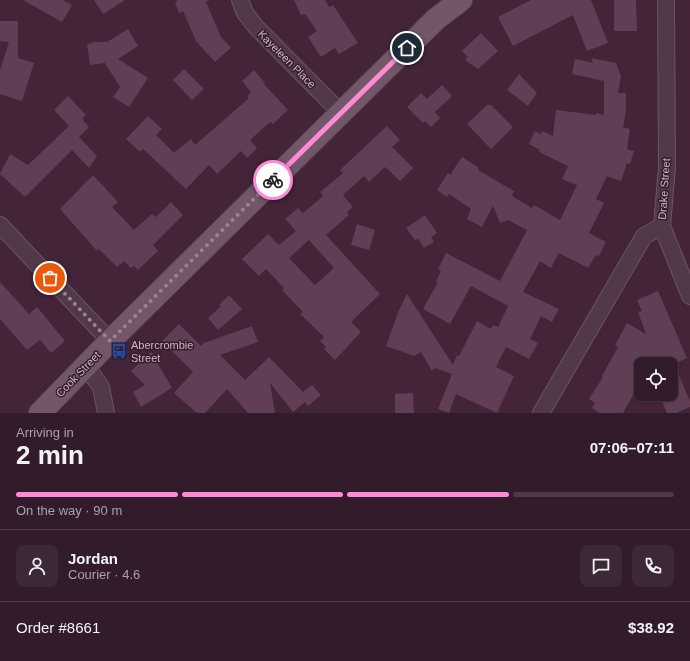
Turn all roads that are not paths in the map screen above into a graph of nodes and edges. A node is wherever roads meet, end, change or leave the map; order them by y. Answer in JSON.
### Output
{"nodes":[{"id":1,"x":240,"y":0,"type":"edge"},
{"id":2,"x":461,"y":0,"type":"edge"},
{"id":3,"x":666,"y":0,"type":"edge"},
{"id":4,"x":341,"y":113,"type":"junction"},
{"id":5,"x":0,"y":225,"type":"edge"},
{"id":6,"x":662,"y":226,"type":"junction"},
{"id":7,"x":690,"y":296,"type":"edge"},
{"id":8,"x":110,"y":341,"type":"junction"},
{"id":9,"x":86,"y":366,"type":"junction"},
{"id":10,"x":40,"y":413,"type":"edge"},
{"id":11,"x":106,"y":413,"type":"edge"},
{"id":12,"x":541,"y":413,"type":"edge"}],
"edges":[{"from":1,"to":4,"type":"street","name":"Kayeleen Place"},
{"from":2,"to":4,"type":"main road","name":"Cook Street"},
{"from":3,"to":6,"type":"street","name":"Drake Street"},
{"from":4,"to":8,"type":"main road","name":"Cook Street"},
{"from":5,"to":8,"type":"street"},
{"from":6,"to":7,"type":"street"},
{"from":6,"to":12,"type":"street","name":"Drake Street"},
{"from":8,"to":9,"type":"main road","name":"Cook Street"},
{"from":9,"to":10,"type":"main road","name":"Cook Street"},
{"from":9,"to":11,"type":"street"}]}
